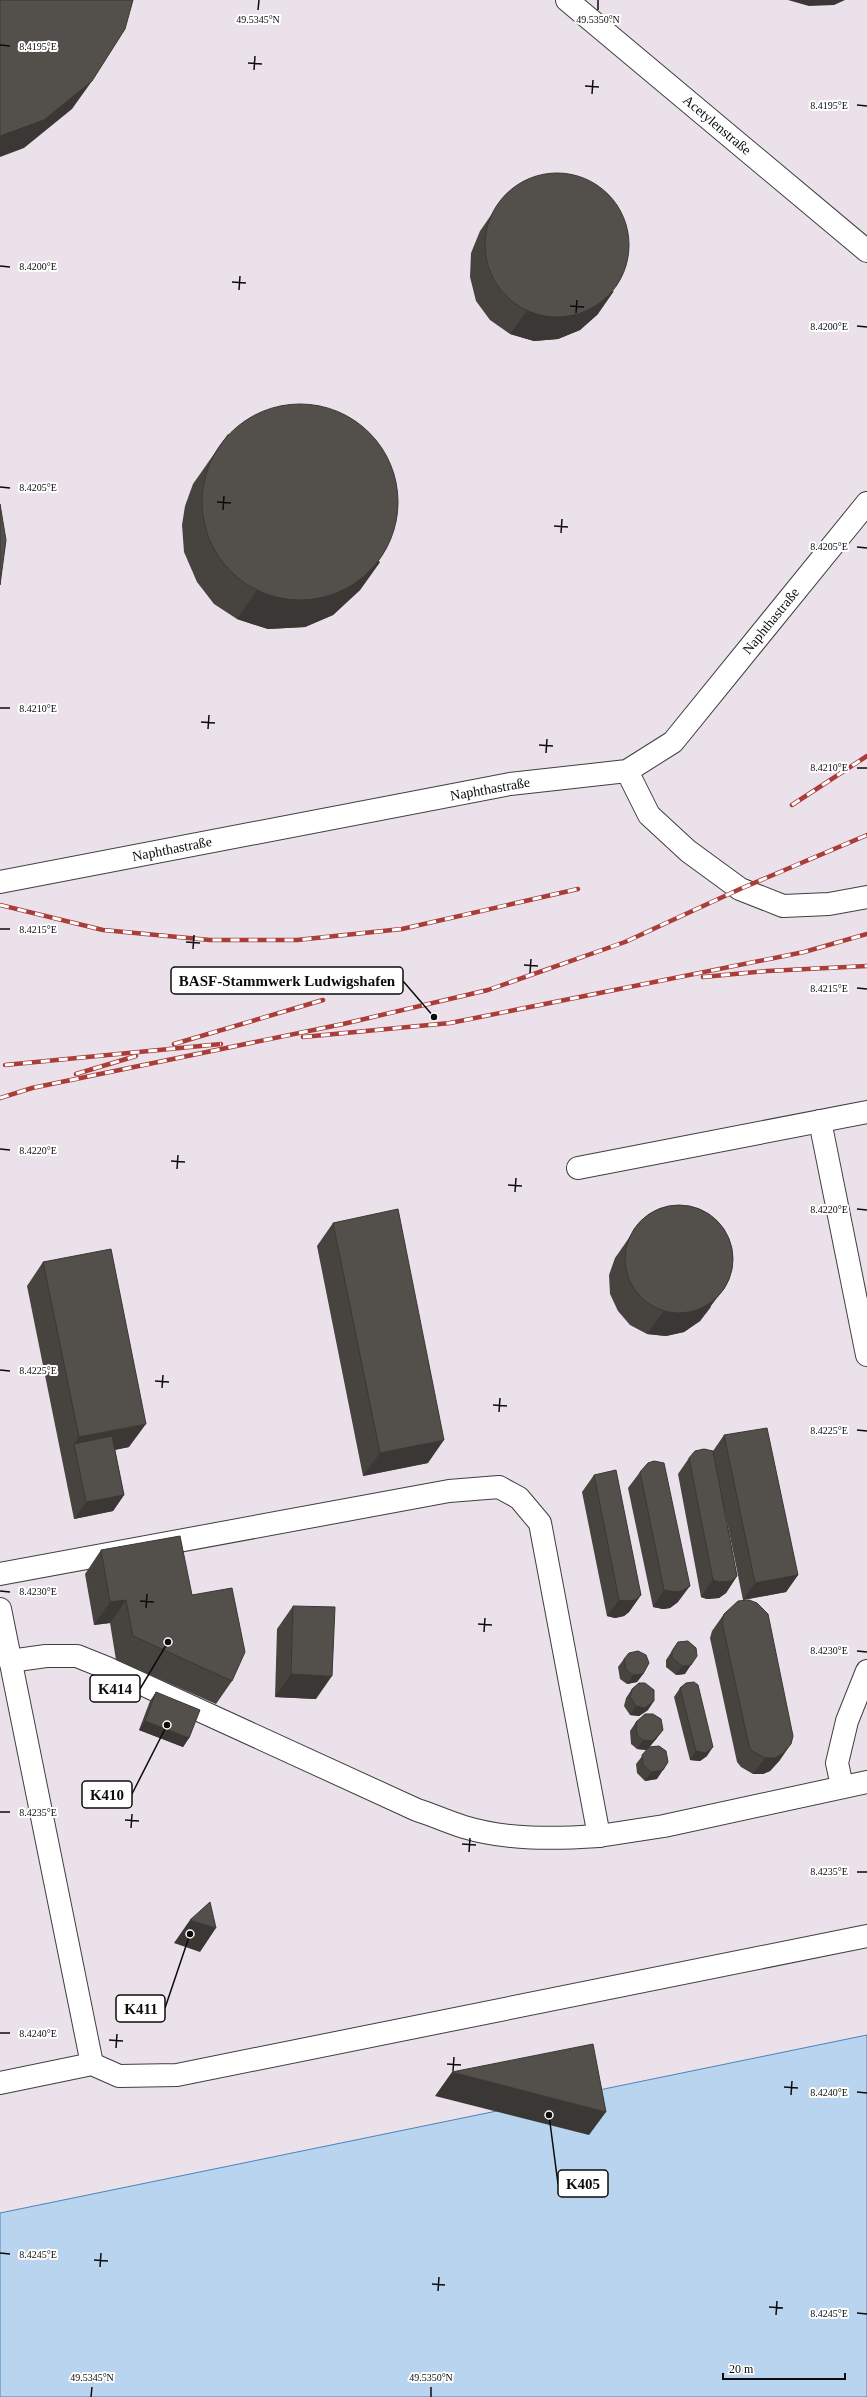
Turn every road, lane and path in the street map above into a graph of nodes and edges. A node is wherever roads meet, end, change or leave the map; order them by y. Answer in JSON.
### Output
{"nodes":[{"id":1,"x":567,"y":0,"type":"edge"},
{"id":2,"x":867,"y":251,"type":"edge"},
{"id":3,"x":867,"y":503,"type":"edge"},
{"id":4,"x":627,"y":771,"type":"junction"},
{"id":5,"x":0,"y":882,"type":"edge"},
{"id":6,"x":867,"y":897,"type":"edge"},
{"id":7,"x":867,"y":1112,"type":"edge"},
{"id":8,"x":820,"y":1122,"type":"junction"},
{"id":9,"x":578,"y":1168,"type":"dead end"},
{"id":10,"x":867,"y":1355,"type":"edge"},
{"id":11,"x":0,"y":1574,"type":"edge"},
{"id":12,"x":0,"y":1609,"type":"edge"},
{"id":13,"x":10,"y":1662,"type":"junction"},
{"id":14,"x":867,"y":1671,"type":"edge"},
{"id":15,"x":867,"y":1782,"type":"edge"},
{"id":16,"x":842,"y":1786,"type":"junction"},
{"id":17,"x":599,"y":1836,"type":"junction"},
{"id":18,"x":867,"y":1936,"type":"edge"},
{"id":19,"x":92,"y":2064,"type":"junction"},
{"id":20,"x":0,"y":2083,"type":"edge"}],
"edges":[{"from":1,"to":2,"type":"street","name":"Acetylenstraße"},
{"from":3,"to":4,"type":"street","name":"Naphthastraße"},
{"from":4,"to":5,"type":"street","name":"Naphthastraße"},
{"from":4,"to":6,"type":"street"},
{"from":7,"to":8,"type":"street"},
{"from":8,"to":9,"type":"street"},
{"from":8,"to":10,"type":"street"},
{"from":11,"to":17,"type":"street"},
{"from":12,"to":13,"type":"street"},
{"from":13,"to":17,"type":"street"},
{"from":13,"to":19,"type":"street"},
{"from":14,"to":16,"type":"street"},
{"from":15,"to":16,"type":"street"},
{"from":16,"to":17,"type":"street"},
{"from":18,"to":19,"type":"street"},
{"from":19,"to":20,"type":"street"}]}
